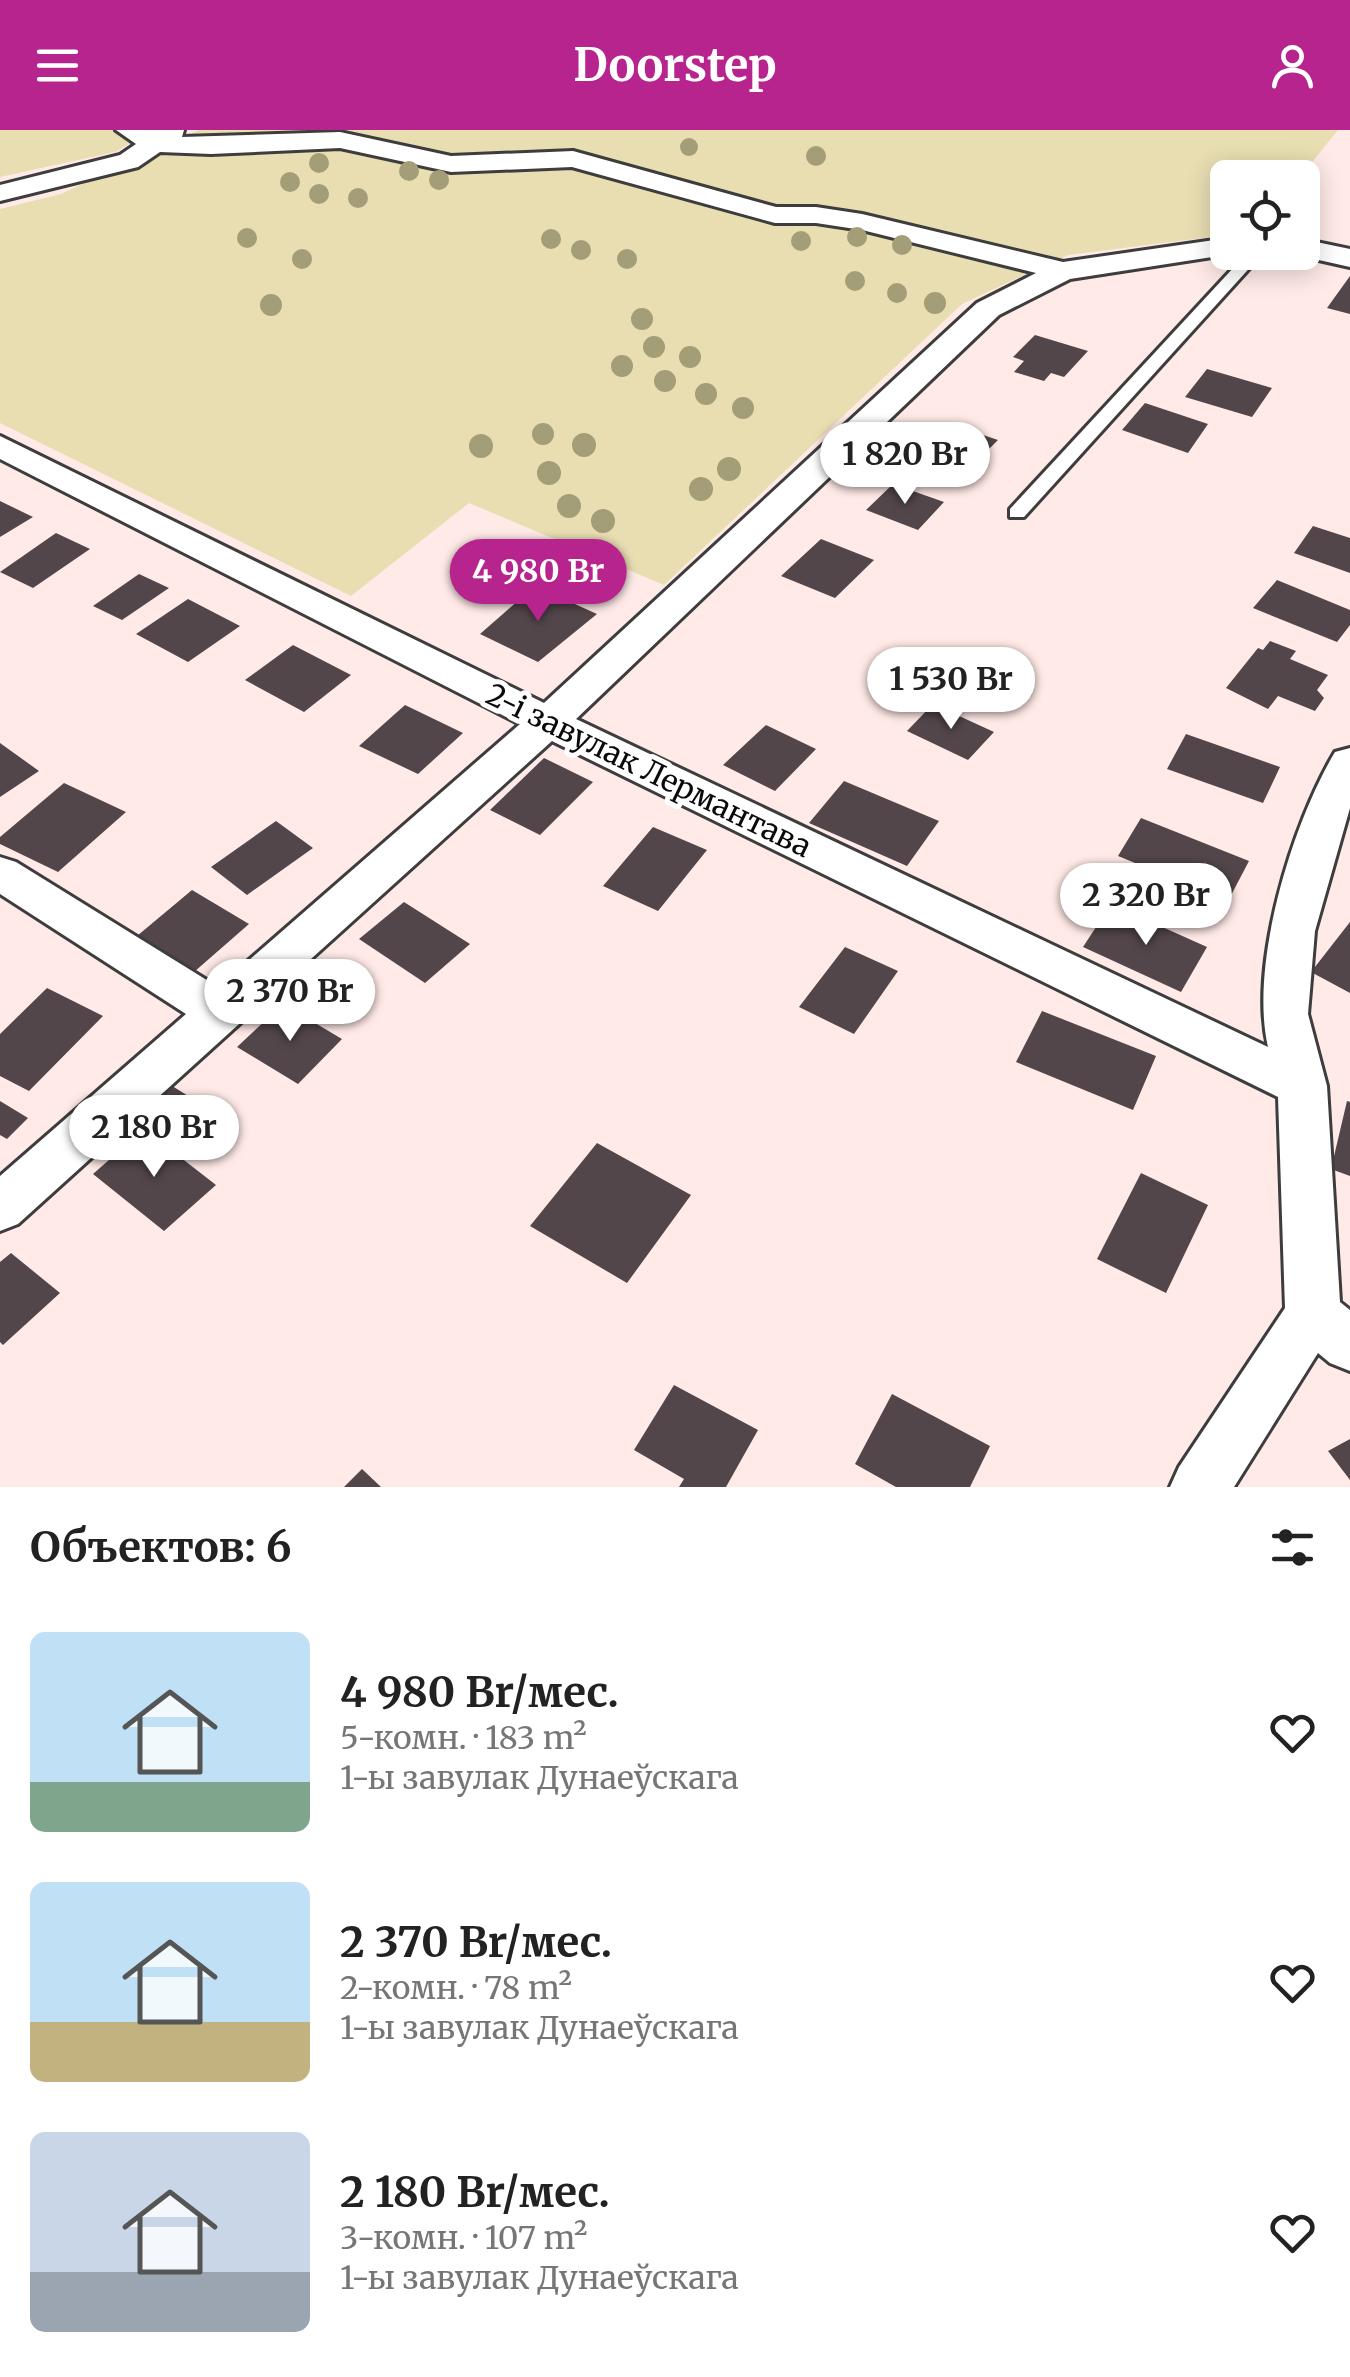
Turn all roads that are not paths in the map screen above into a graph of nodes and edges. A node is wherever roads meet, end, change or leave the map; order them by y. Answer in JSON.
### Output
{"nodes":[{"id":1,"x":129,"y":130,"type":"edge"},
{"id":2,"x":165,"y":137,"type":"edge"},
{"id":3,"x":0,"y":193,"type":"edge"},
{"id":4,"x":1210,"y":250,"type":"edge"},
{"id":5,"x":1320,"y":252,"type":"edge"},
{"id":6,"x":1350,"y":258,"type":"edge"},
{"id":7,"x":1240,"y":270,"type":"edge"},
{"id":8,"x":1063,"y":271,"type":"junction"},
{"id":9,"x":0,"y":446,"type":"edge"},
{"id":10,"x":1018,"y":512,"type":"dead end"},
{"id":11,"x":548,"y":722,"type":"junction"},
{"id":12,"x":1350,"y":762,"type":"edge"},
{"id":13,"x":0,"y":873,"type":"edge"},
{"id":14,"x":218,"y":1011,"type":"junction"},
{"id":15,"x":1302,"y":1086,"type":"junction"},
{"id":16,"x":0,"y":1208,"type":"edge"},
{"id":17,"x":1332,"y":1329,"type":"edge"},
{"id":18,"x":1200,"y":1487,"type":"edge"}],
"edges":[{"from":1,"to":2,"type":"street"},
{"from":2,"to":3,"type":"street"},
{"from":2,"to":8,"type":"street"},
{"from":4,"to":8,"type":"street"},
{"from":5,"to":6,"type":"street"},
{"from":7,"to":10,"type":"lane"},
{"from":8,"to":11,"type":"street"},
{"from":9,"to":11,"type":"street","name":"2-і завулак Лермантава"},
{"from":11,"to":14,"type":"street"},
{"from":11,"to":15,"type":"street","name":"2-і завулак Лермантава"},
{"from":12,"to":15,"type":"street"},
{"from":13,"to":14,"type":"street"},
{"from":14,"to":16,"type":"street"},
{"from":15,"to":17,"type":"street"},
{"from":17,"to":18,"type":"street"}]}
